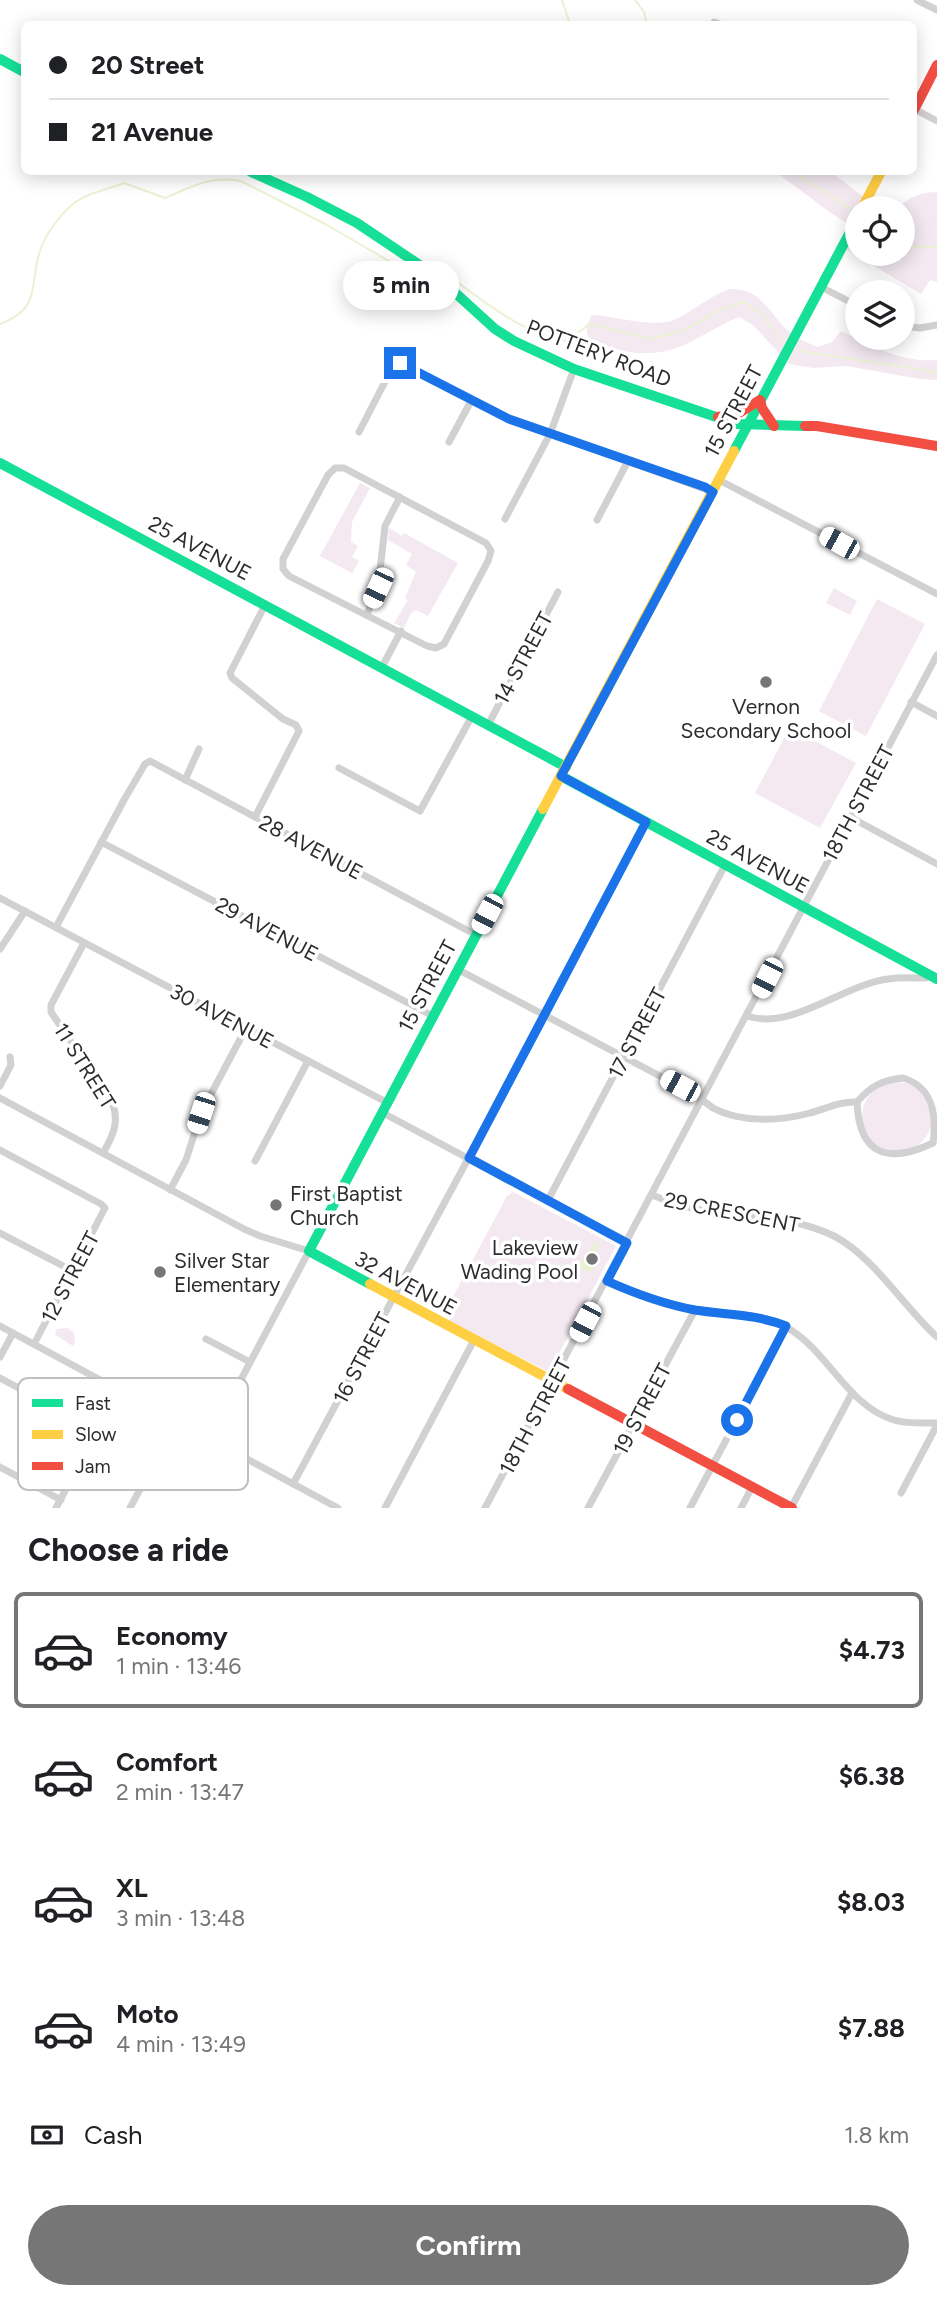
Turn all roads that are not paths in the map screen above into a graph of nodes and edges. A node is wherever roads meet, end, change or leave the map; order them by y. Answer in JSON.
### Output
{"nodes":[{"id":1,"x":917,"y":0,"type":"edge"},
{"id":2,"x":937,"y":10,"type":"edge"},
{"id":3,"x":0,"y":59,"type":"edge"},
{"id":4,"x":937,"y":65,"type":"edge"},
{"id":5,"x":21,"y":70,"type":"edge"},
{"id":6,"x":917,"y":104,"type":"edge"},
{"id":7,"x":917,"y":111,"type":"edge"},
{"id":8,"x":937,"y":121,"type":"edge"},
{"id":9,"x":258,"y":175,"type":"edge"},
{"id":10,"x":879,"y":175,"type":"edge"},
{"id":11,"x":868,"y":196,"type":"edge"},
{"id":12,"x":845,"y":242,"type":"edge"},
{"id":13,"x":821,"y":287,"type":"junction"},
{"id":14,"x":845,"y":299,"type":"edge"},
{"id":15,"x":937,"y":324,"type":"edge"},
{"id":16,"x":915,"y":327,"type":"edge"},
{"id":17,"x":574,"y":369,"type":"junction"},
{"id":18,"x":760,"y":400,"type":"junction"},
{"id":19,"x":471,"y":401,"type":"junction"},
{"id":20,"x":717,"y":417,"type":"junction"},
{"id":21,"x":746,"y":425,"type":"junction"},
{"id":22,"x":774,"y":426,"type":"junction"},
{"id":23,"x":359,"y":432,"type":"dead end"},
{"id":24,"x":550,"y":434,"type":"junction"},
{"id":25,"x":449,"y":442,"type":"dead end"},
{"id":26,"x":937,"y":446,"type":"edge"},
{"id":27,"x":628,"y":461,"type":"junction"},
{"id":28,"x":0,"y":463,"type":"edge"},
{"id":29,"x":719,"y":480,"type":"junction"},
{"id":30,"x":713,"y":492,"type":"junction"},
{"id":31,"x":400,"y":497,"type":"junction"},
{"id":32,"x":505,"y":519,"type":"dead end"},
{"id":33,"x":597,"y":520,"type":"dead end"},
{"id":34,"x":558,"y":592,"type":"dead end"},
{"id":35,"x":937,"y":594,"type":"edge"},
{"id":36,"x":265,"y":605,"type":"junction"},
{"id":37,"x":367,"y":614,"type":"junction"},
{"id":38,"x":401,"y":631,"type":"junction"},
{"id":39,"x":937,"y":655,"type":"edge"},
{"id":40,"x":382,"y":667,"type":"junction"},
{"id":41,"x":911,"y":702,"type":"junction"},
{"id":42,"x":471,"y":716,"type":"junction"},
{"id":43,"x":937,"y":716,"type":"edge"},
{"id":44,"x":488,"y":725,"type":"junction"},
{"id":45,"x":199,"y":749,"type":"dead end"},
{"id":46,"x":340,"y":768,"type":"dead end"},
{"id":47,"x":563,"y":772,"type":"junction"},
{"id":48,"x":185,"y":780,"type":"junction"},
{"id":49,"x":255,"y":817,"type":"junction"},
{"id":50,"x":850,"y":817,"type":"junction"},
{"id":51,"x":646,"y":822,"type":"junction"},
{"id":52,"x":102,"y":842,"type":"junction"},
{"id":53,"x":937,"y":863,"type":"edge"},
{"id":54,"x":725,"y":865,"type":"junction"},
{"id":55,"x":0,"y":898,"type":"edge"},
{"id":56,"x":804,"y":907,"type":"junction"},
{"id":57,"x":25,"y":911,"type":"junction"},
{"id":58,"x":56,"y":927,"type":"junction"},
{"id":59,"x":476,"y":935,"type":"junction"},
{"id":60,"x":84,"y":943,"type":"junction"},
{"id":61,"x":0,"y":948,"type":"edge"},
{"id":62,"x":457,"y":969,"type":"junction"},
{"id":63,"x":933,"y":977,"type":"edge"},
{"id":64,"x":433,"y":1016,"type":"junction"},
{"id":65,"x":545,"y":1016,"type":"junction"},
{"id":66,"x":747,"y":1016,"type":"junction"},
{"id":67,"x":246,"y":1028,"type":"junction"},
{"id":68,"x":10,"y":1057,"type":"dead end"},
{"id":69,"x":625,"y":1058,"type":"junction"},
{"id":70,"x":308,"y":1061,"type":"junction"},
{"id":71,"x":0,"y":1086,"type":"edge"},
{"id":72,"x":0,"y":1098,"type":"edge"},
{"id":73,"x":703,"y":1100,"type":"junction"},
{"id":74,"x":857,"y":1102,"type":"junction"},
{"id":75,"x":385,"y":1108,"type":"junction"},
{"id":76,"x":935,"y":1146,"type":"edge"},
{"id":77,"x":0,"y":1150,"type":"edge"},
{"id":78,"x":103,"y":1153,"type":"junction"},
{"id":79,"x":469,"y":1158,"type":"junction"},
{"id":80,"x":255,"y":1161,"type":"dead end"},
{"id":81,"x":170,"y":1190,"type":"junction"},
{"id":82,"x":652,"y":1195,"type":"junction"},
{"id":83,"x":548,"y":1200,"type":"junction"},
{"id":84,"x":0,"y":1233,"type":"edge"},
{"id":85,"x":627,"y":1243,"type":"junction"},
{"id":86,"x":309,"y":1251,"type":"junction"},
{"id":87,"x":73,"y":1271,"type":"junction"},
{"id":88,"x":607,"y":1281,"type":"junction"},
{"id":89,"x":394,"y":1298,"type":"junction"},
{"id":90,"x":695,"y":1310,"type":"junction"},
{"id":91,"x":0,"y":1325,"type":"edge"},
{"id":92,"x":786,"y":1326,"type":"junction"},
{"id":93,"x":13,"y":1333,"type":"junction"},
{"id":94,"x":937,"y":1337,"type":"edge"},
{"id":95,"x":205,"y":1339,"type":"dead end"},
{"id":96,"x":474,"y":1340,"type":"junction"},
{"id":97,"x":34,"y":1344,"type":"junction"},
{"id":98,"x":0,"y":1357,"type":"edge"},
{"id":99,"x":250,"y":1362,"type":"junction"},
{"id":100,"x":0,"y":1378,"type":"edge"},
{"id":101,"x":96,"y":1378,"type":"edge"},
{"id":102,"x":242,"y":1378,"type":"edge"},
{"id":103,"x":552,"y":1383,"type":"junction"},
{"id":104,"x":18,"y":1388,"type":"edge"},
{"id":105,"x":852,"y":1392,"type":"junction"},
{"id":106,"x":633,"y":1424,"type":"junction"},
{"id":107,"x":937,"y":1424,"type":"edge"},
{"id":108,"x":248,"y":1460,"type":"edge"},
{"id":109,"x":713,"y":1466,"type":"junction"},
{"id":110,"x":0,"y":1467,"type":"edge"},
{"id":111,"x":18,"y":1477,"type":"edge"},
{"id":112,"x":293,"y":1484,"type":"junction"},
{"id":113,"x":752,"y":1487,"type":"junction"},
{"id":114,"x":43,"y":1490,"type":"edge"},
{"id":115,"x":66,"y":1490,"type":"edge"},
{"id":116,"x":140,"y":1490,"type":"edge"},
{"id":117,"x":901,"y":1493,"type":"dead end"},
{"id":118,"x":61,"y":1500,"type":"junction"},
{"id":119,"x":333,"y":1507,"type":"edge"},
{"id":120,"x":56,"y":1508,"type":"edge"},
{"id":121,"x":130,"y":1508,"type":"edge"},
{"id":122,"x":385,"y":1508,"type":"edge"},
{"id":123,"x":485,"y":1508,"type":"edge"},
{"id":124,"x":588,"y":1508,"type":"edge"},
{"id":125,"x":690,"y":1508,"type":"edge"},
{"id":126,"x":741,"y":1508,"type":"edge"},
{"id":127,"x":792,"y":1508,"type":"edge"}],
"edges":[{"from":1,"to":2,"type":"street"},
{"from":3,"to":5,"type":"street"},
{"from":4,"to":6,"type":"street"},
{"from":7,"to":8,"type":"street"},
{"from":9,"to":17,"type":"street","name":"POTTERY ROAD"},
{"from":10,"to":11,"type":"street"},
{"from":12,"to":13,"type":"street","name":"15 STREET"},
{"from":13,"to":14,"type":"street"},
{"from":13,"to":18,"type":"street","name":"15 STREET"},
{"from":15,"to":16,"type":"street"},
{"from":17,"to":20,"type":"street","name":"POTTERY ROAD"},
{"from":17,"to":24,"type":"street"},
{"from":18,"to":20,"type":"street"},
{"from":18,"to":21,"type":"street","name":"15 STREET"},
{"from":18,"to":22,"type":"street"},
{"from":19,"to":23,"type":"street"},
{"from":19,"to":24,"type":"street"},
{"from":19,"to":25,"type":"street"},
{"from":20,"to":21,"type":"street","name":"POTTERY ROAD"},
{"from":21,"to":22,"type":"street","name":"POTTERY ROAD"},
{"from":21,"to":29,"type":"street","name":"15 STREET"},
{"from":22,"to":26,"type":"street","name":"POTTERY ROAD"},
{"from":24,"to":27,"type":"street"},
{"from":24,"to":32,"type":"street"},
{"from":27,"to":30,"type":"street"},
{"from":27,"to":33,"type":"street"},
{"from":28,"to":36,"type":"street","name":"25 AVENUE"},
{"from":29,"to":30,"type":"street","name":"15 STREET"},
{"from":29,"to":35,"type":"street"},
{"from":30,"to":47,"type":"street","name":"15 STREET"},
{"from":31,"to":37,"type":"street"},
{"from":31,"to":37,"type":"street","name":"25 AVENUE"},
{"from":31,"to":38,"type":"street","name":"25 AVENUE"},
{"from":34,"to":44,"type":"street","name":"14 STREET"},
{"from":36,"to":40,"type":"street","name":"25 AVENUE"},
{"from":36,"to":49,"type":"street"},
{"from":37,"to":38,"type":"street","name":"25 AVENUE"},
{"from":38,"to":40,"type":"street"},
{"from":39,"to":41,"type":"street","name":"18TH STREET"},
{"from":40,"to":42,"type":"street","name":"25 AVENUE"},
{"from":41,"to":43,"type":"street"},
{"from":41,"to":50,"type":"street","name":"18TH STREET"},
{"from":42,"to":44,"type":"street","name":"25 AVENUE"},
{"from":42,"to":46,"type":"street","name":"14 STREET"},
{"from":44,"to":47,"type":"street","name":"25 AVENUE"},
{"from":45,"to":48,"type":"street"},
{"from":47,"to":51,"type":"street","name":"25 AVENUE"},
{"from":47,"to":59,"type":"street","name":"15 STREET"},
{"from":48,"to":49,"type":"street","name":"28 AVENUE"},
{"from":48,"to":52,"type":"street","name":"28 AVENUE"},
{"from":49,"to":59,"type":"street","name":"28 AVENUE"},
{"from":50,"to":53,"type":"street"},
{"from":50,"to":56,"type":"street","name":"18TH STREET"},
{"from":51,"to":54,"type":"street","name":"25 AVENUE"},
{"from":51,"to":65,"type":"street","name":"16 STREET"},
{"from":52,"to":58,"type":"street"},
{"from":52,"to":64,"type":"street","name":"29 AVENUE"},
{"from":54,"to":56,"type":"street","name":"25 AVENUE"},
{"from":54,"to":69,"type":"street","name":"17 STREET"},
{"from":55,"to":57,"type":"street","name":"30 AVENUE"},
{"from":56,"to":63,"type":"street","name":"25 AVENUE"},
{"from":56,"to":66,"type":"street","name":"18TH STREET"},
{"from":57,"to":58,"type":"street","name":"30 AVENUE"},
{"from":57,"to":61,"type":"street"},
{"from":58,"to":60,"type":"street","name":"30 AVENUE"},
{"from":59,"to":62,"type":"street","name":"15 STREET"},
{"from":60,"to":67,"type":"street","name":"30 AVENUE"},
{"from":60,"to":78,"type":"street","name":"11 STREET"},
{"from":62,"to":64,"type":"street","name":"15 STREET"},
{"from":62,"to":65,"type":"street"},
{"from":63,"to":66,"type":"street"},
{"from":64,"to":75,"type":"street","name":"15 STREET"},
{"from":65,"to":69,"type":"street"},
{"from":65,"to":79,"type":"street","name":"16 STREET"},
{"from":66,"to":73,"type":"street","name":"18TH STREET"},
{"from":67,"to":70,"type":"street","name":"30 AVENUE"},
{"from":67,"to":81,"type":"street"},
{"from":68,"to":71,"type":"street"},
{"from":69,"to":73,"type":"street"},
{"from":69,"to":83,"type":"street","name":"17 STREET"},
{"from":70,"to":75,"type":"street","name":"30 AVENUE"},
{"from":70,"to":80,"type":"street"},
{"from":72,"to":78,"type":"street","name":"32 AVENUE"},
{"from":73,"to":74,"type":"street"},
{"from":73,"to":82,"type":"street","name":"18TH STREET"},
{"from":74,"to":76,"type":"street"},
{"from":74,"to":76,"type":"street"},
{"from":75,"to":79,"type":"street","name":"30 AVENUE"},
{"from":75,"to":86,"type":"street","name":"15 STREET"},
{"from":77,"to":87,"type":"street","name":"12 STREET"},
{"from":78,"to":81,"type":"street","name":"32 AVENUE"},
{"from":79,"to":83,"type":"street","name":"30 AVENUE"},
{"from":79,"to":89,"type":"street","name":"16 STREET"},
{"from":81,"to":86,"type":"street","name":"32 AVENUE"},
{"from":82,"to":85,"type":"street","name":"18TH STREET"},
{"from":82,"to":94,"type":"street","name":"29 CRESCENT"},
{"from":83,"to":85,"type":"street","name":"30 AVENUE"},
{"from":84,"to":87,"type":"street"},
{"from":85,"to":88,"type":"street","name":"18TH STREET"},
{"from":86,"to":89,"type":"street","name":"32 AVENUE"},
{"from":86,"to":99,"type":"street","name":"15 STREET"},
{"from":87,"to":97,"type":"street","name":"12 STREET"},
{"from":88,"to":90,"type":"street"},
{"from":88,"to":103,"type":"street","name":"18TH STREET"},
{"from":89,"to":96,"type":"street","name":"32 AVENUE"},
{"from":89,"to":112,"type":"street","name":"16 STREET"},
{"from":90,"to":92,"type":"street"},
{"from":90,"to":106,"type":"street","name":"19 STREET"},
{"from":91,"to":93,"type":"street"},
{"from":92,"to":105,"type":"street"},
{"from":92,"to":109,"type":"street"},
{"from":93,"to":97,"type":"street"},
{"from":93,"to":98,"type":"street","name":"12 STREET"},
{"from":95,"to":99,"type":"street"},
{"from":96,"to":103,"type":"street","name":"32 AVENUE"},
{"from":96,"to":122,"type":"street"},
{"from":97,"to":101,"type":"street"},
{"from":99,"to":102,"type":"street","name":"15 STREET"},
{"from":100,"to":104,"type":"street"},
{"from":103,"to":106,"type":"street","name":"32 AVENUE"},
{"from":103,"to":123,"type":"street","name":"18TH STREET"},
{"from":105,"to":107,"type":"street"},
{"from":105,"to":127,"type":"street"},
{"from":106,"to":109,"type":"street","name":"32 AVENUE"},
{"from":106,"to":124,"type":"street","name":"19 STREET"},
{"from":107,"to":117,"type":"street"},
{"from":108,"to":112,"type":"street"},
{"from":109,"to":113,"type":"street","name":"32 AVENUE"},
{"from":109,"to":125,"type":"street"},
{"from":110,"to":111,"type":"street"},
{"from":112,"to":119,"type":"street"},
{"from":113,"to":126,"type":"street"},
{"from":113,"to":127,"type":"street","name":"32 AVENUE"},
{"from":114,"to":118,"type":"street"},
{"from":115,"to":118,"type":"street"},
{"from":116,"to":121,"type":"street"},
{"from":118,"to":120,"type":"street"}]}
